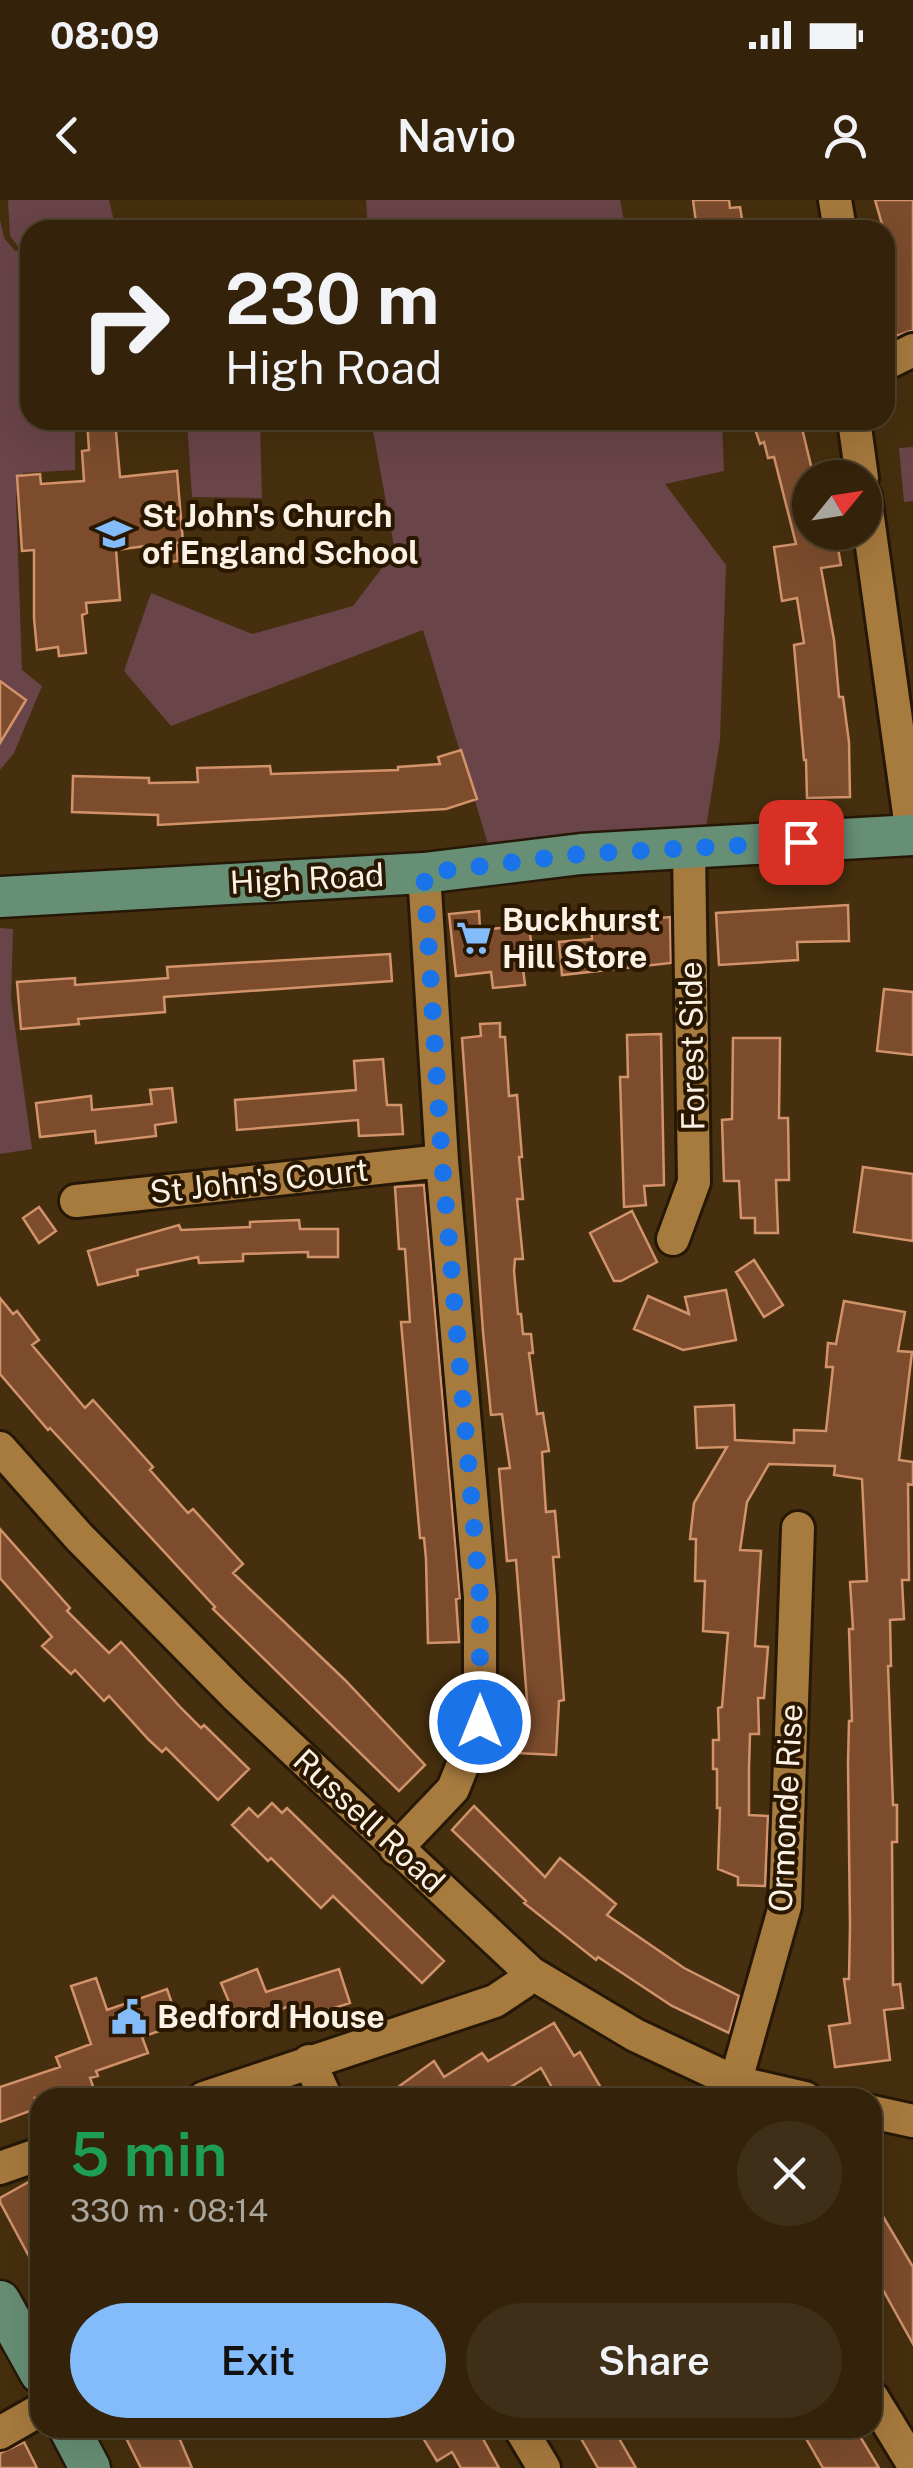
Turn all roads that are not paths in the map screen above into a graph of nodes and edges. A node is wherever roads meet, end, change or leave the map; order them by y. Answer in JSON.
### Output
{"nodes":[{"id":1,"x":855,"y":430,"type":"edge"},
{"id":2,"x":860,"y":460,"type":"edge"},
{"id":3,"x":872,"y":550,"type":"edge"},
{"id":4,"x":912,"y":835,"type":"edge"},
{"id":5,"x":689,"y":850,"type":"junction"},
{"id":6,"x":424,"y":873,"type":"junction"},
{"id":7,"x":0,"y":897,"type":"edge"},
{"id":8,"x":442,"y":1161,"type":"junction"},
{"id":9,"x":76,"y":1201,"type":"dead end"},
{"id":10,"x":674,"y":1239,"type":"dead end"},
{"id":11,"x":0,"y":1448,"type":"edge"},
{"id":12,"x":798,"y":1528,"type":"dead end"},
{"id":13,"x":396,"y":1849,"type":"junction"},
{"id":14,"x":530,"y":1973,"type":"junction"},
{"id":15,"x":308,"y":2061,"type":"junction"},
{"id":16,"x":232,"y":2088,"type":"edge"},
{"id":17,"x":321,"y":2088,"type":"edge"},
{"id":18,"x":729,"y":2088,"type":"edge"},
{"id":19,"x":734,"y":2088,"type":"edge"},
{"id":20,"x":882,"y":2114,"type":"edge"},
{"id":21,"x":913,"y":2121,"type":"edge"},
{"id":22,"x":30,"y":2158,"type":"edge"},
{"id":23,"x":0,"y":2168,"type":"edge"},
{"id":24,"x":0,"y":2301,"type":"edge"},
{"id":25,"x":30,"y":2355,"type":"edge"},
{"id":26,"x":882,"y":2413,"type":"edge"},
{"id":27,"x":30,"y":2416,"type":"edge"},
{"id":28,"x":0,"y":2433,"type":"edge"},
{"id":29,"x":74,"y":2438,"type":"edge"},
{"id":30,"x":526,"y":2438,"type":"edge"},
{"id":31,"x":913,"y":2464,"type":"edge"},
{"id":32,"x":90,"y":2468,"type":"edge"},
{"id":33,"x":544,"y":2468,"type":"edge"}],
"edges":[{"from":1,"to":2,"type":"street"},
{"from":3,"to":4,"type":"street"},
{"from":4,"to":5,"type":"main road","name":"High Road"},
{"from":5,"to":6,"type":"main road","name":"High Road"},
{"from":5,"to":10,"type":"street","name":"Forest Side"},
{"from":6,"to":7,"type":"main road","name":"High Road"},
{"from":6,"to":8,"type":"street"},
{"from":8,"to":9,"type":"street","name":"St John's Court"},
{"from":8,"to":13,"type":"street"},
{"from":11,"to":13,"type":"street","name":"Russell Road"},
{"from":12,"to":19,"type":"street","name":"Ormonde Rise"},
{"from":13,"to":14,"type":"street","name":"Russell Road"},
{"from":14,"to":15,"type":"street"},
{"from":14,"to":18,"type":"street","name":"Russell Road"},
{"from":15,"to":16,"type":"street"},
{"from":15,"to":17,"type":"street"},
{"from":20,"to":21,"type":"street"},
{"from":22,"to":23,"type":"street"},
{"from":24,"to":25,"type":"main road"},
{"from":26,"to":31,"type":"street"},
{"from":27,"to":28,"type":"street"},
{"from":29,"to":32,"type":"main road"},
{"from":30,"to":33,"type":"street"}]}
